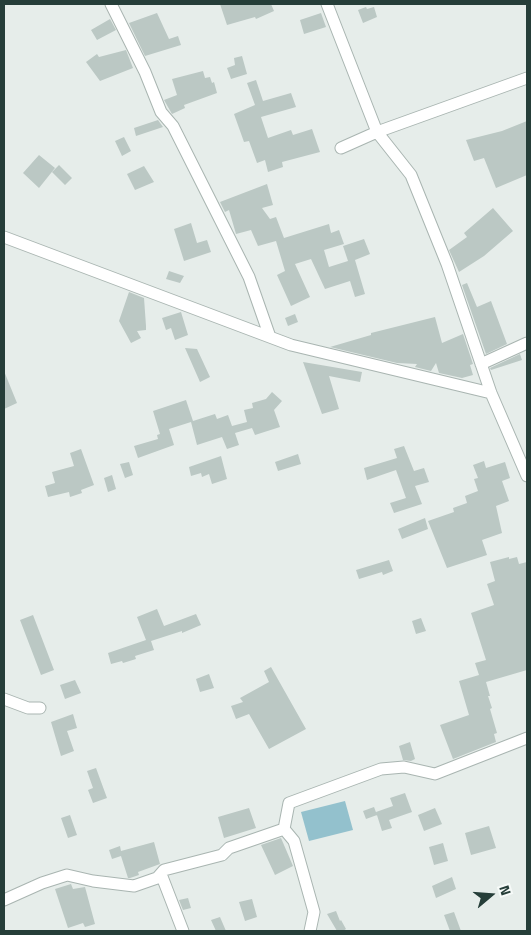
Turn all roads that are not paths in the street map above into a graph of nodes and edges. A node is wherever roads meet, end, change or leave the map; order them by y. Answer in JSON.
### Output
{"nodes":[{"id":1,"x":111,"y":4,"type":"edge"},
{"id":2,"x":327,"y":4,"type":"edge"},
{"id":3,"x":527,"y":78,"type":"edge"},
{"id":4,"x":377,"y":132,"type":"junction"},
{"id":5,"x":341,"y":148,"type":"dead end"},
{"id":6,"x":4,"y":237,"type":"edge"},
{"id":7,"x":270,"y":337,"type":"junction"},
{"id":8,"x":527,"y":343,"type":"edge"},
{"id":9,"x":481,"y":364,"type":"junction"},
{"id":10,"x":491,"y":393,"type":"junction"},
{"id":11,"x":527,"y":476,"type":"edge"},
{"id":12,"x":4,"y":699,"type":"edge"},
{"id":13,"x":40,"y":708,"type":"dead end"},
{"id":14,"x":527,"y":738,"type":"edge"},
{"id":15,"x":284,"y":829,"type":"junction"},
{"id":16,"x":161,"y":874,"type":"junction"},
{"id":17,"x":4,"y":900,"type":"edge"},
{"id":18,"x":182,"y":931,"type":"edge"},
{"id":19,"x":310,"y":931,"type":"edge"}],
"edges":[{"from":1,"to":7,"type":"street"},
{"from":2,"to":4,"type":"street"},
{"from":3,"to":4,"type":"street"},
{"from":4,"to":5,"type":"street"},
{"from":4,"to":9,"type":"street"},
{"from":6,"to":7,"type":"street"},
{"from":7,"to":10,"type":"street"},
{"from":8,"to":9,"type":"street"},
{"from":9,"to":10,"type":"street"},
{"from":10,"to":11,"type":"street"},
{"from":12,"to":13,"type":"street"},
{"from":14,"to":15,"type":"street"},
{"from":15,"to":16,"type":"street"},
{"from":15,"to":19,"type":"street"},
{"from":16,"to":17,"type":"street"},
{"from":16,"to":18,"type":"street"}]}
